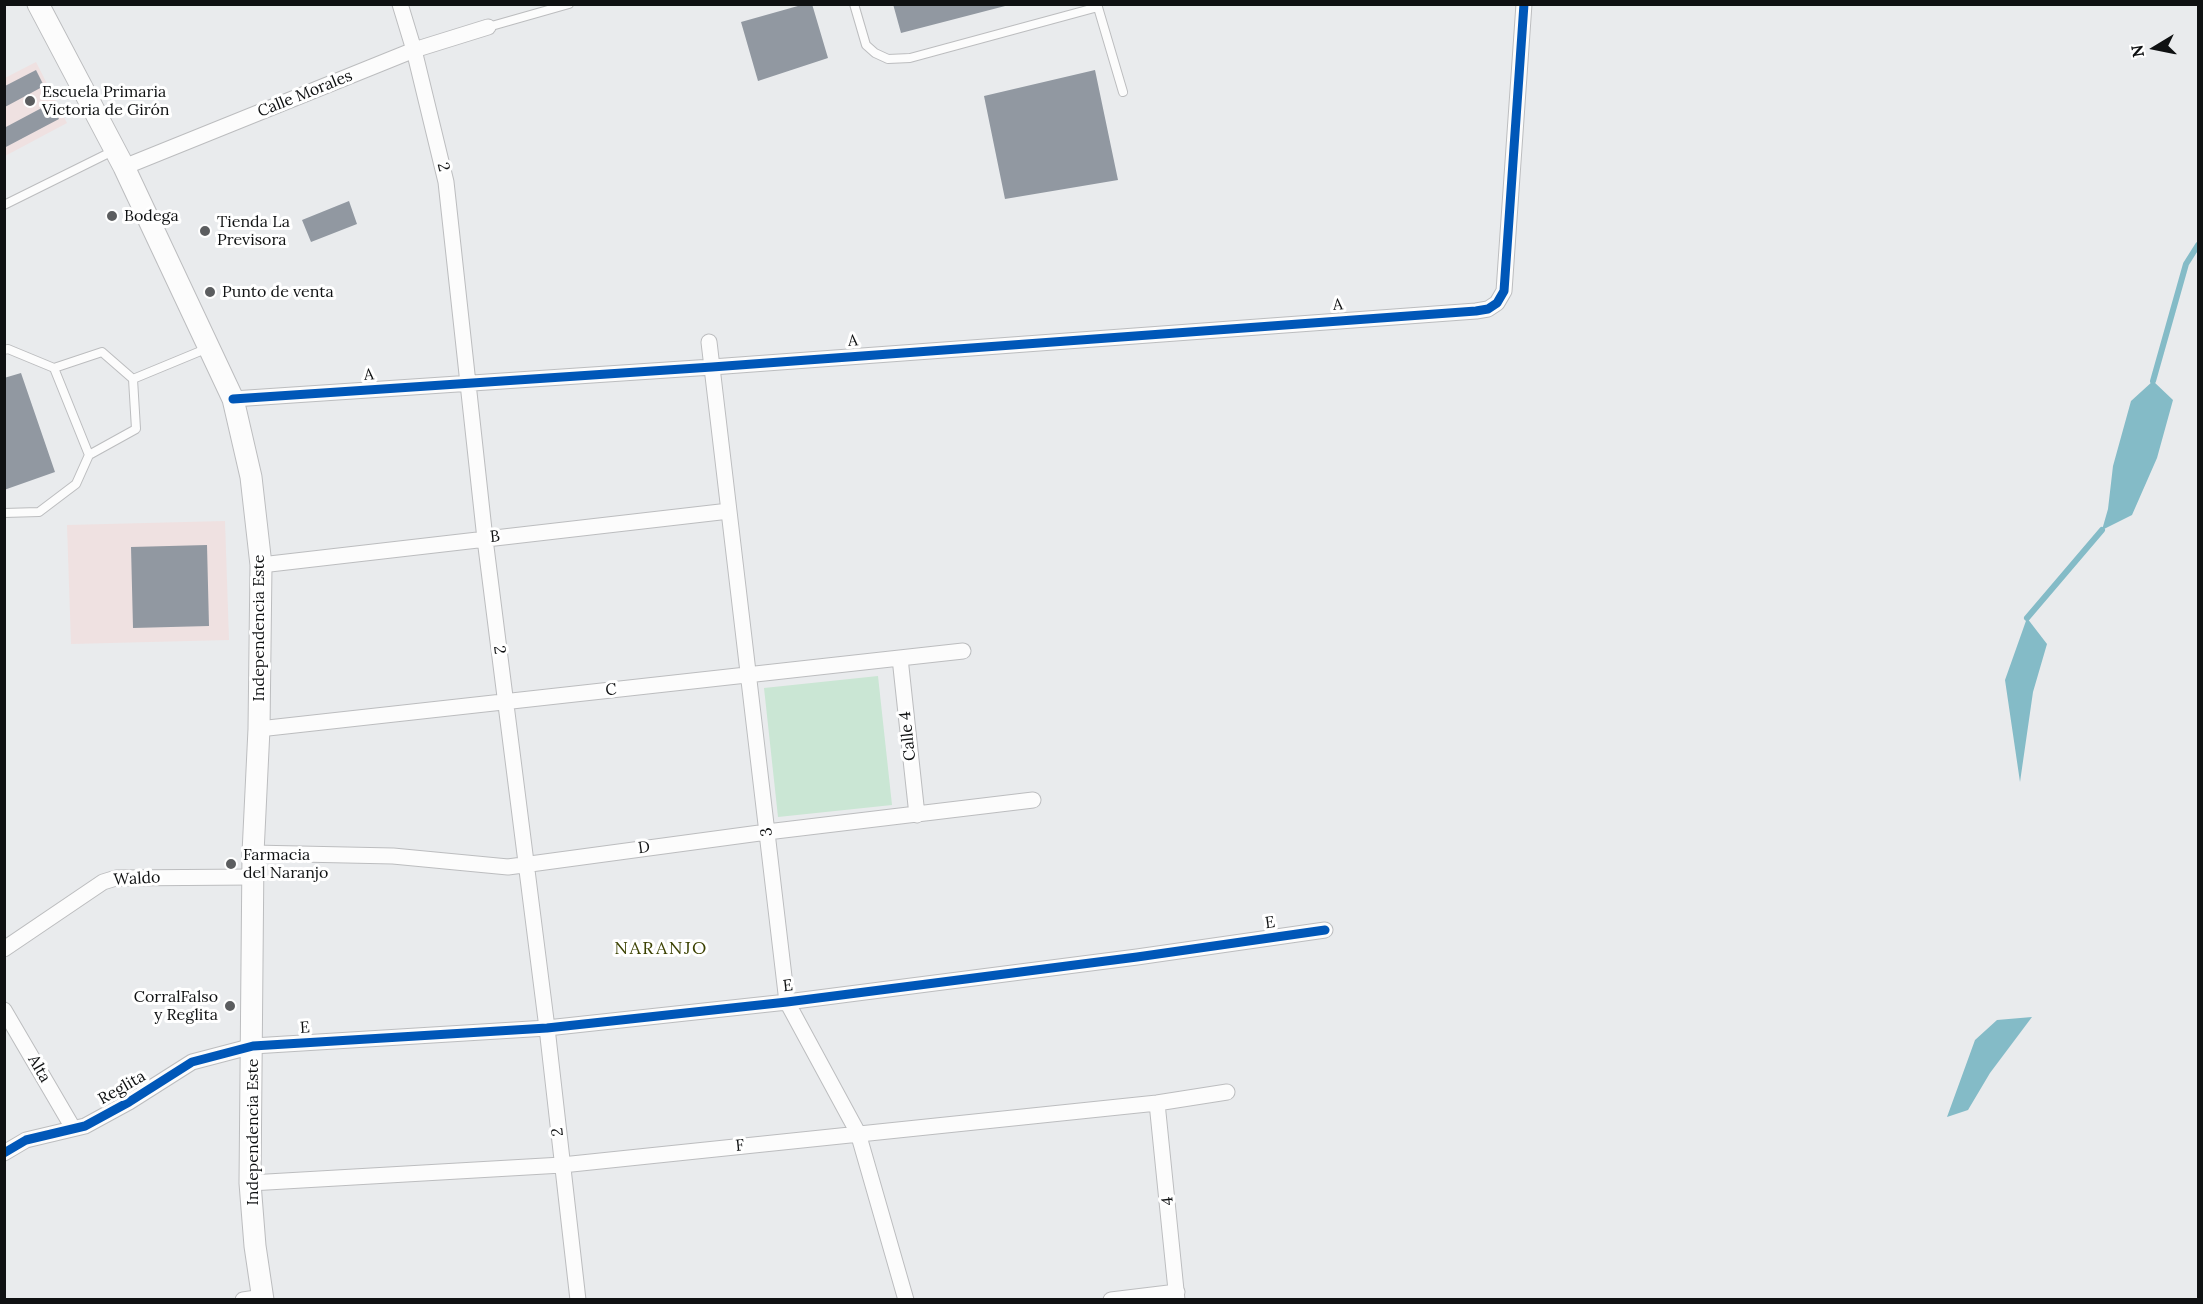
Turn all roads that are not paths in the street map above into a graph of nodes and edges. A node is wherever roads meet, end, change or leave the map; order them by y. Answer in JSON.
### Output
{"nodes":[{"id":1,"x":38,"y":4,"type":"edge"},
{"id":2,"x":400,"y":4,"type":"edge"},
{"id":3,"x":569,"y":4,"type":"edge"},
{"id":4,"x":854,"y":4,"type":"edge"},
{"id":5,"x":1524,"y":4,"type":"edge"},
{"id":6,"x":1097,"y":6,"type":"edge"},
{"id":7,"x":488,"y":27,"type":"joint"},
{"id":8,"x":414,"y":51,"type":"junction"},
{"id":9,"x":1123,"y":92,"type":"dead end"},
{"id":10,"x":119,"y":158,"type":"junction"},
{"id":11,"x":4,"y":205,"type":"edge"},
{"id":12,"x":709,"y":342,"type":"dead end"},
{"id":13,"x":209,"y":347,"type":"junction"},
{"id":14,"x":4,"y":350,"type":"edge"},
{"id":15,"x":712,"y":367,"type":"junction"},
{"id":16,"x":54,"y":368,"type":"junction"},
{"id":17,"x":133,"y":379,"type":"junction"},
{"id":18,"x":470,"y":383,"type":"junction"},
{"id":19,"x":233,"y":399,"type":"junction"},
{"id":20,"x":89,"y":455,"type":"junction"},
{"id":21,"x":729,"y":511,"type":"junction"},
{"id":22,"x":4,"y":513,"type":"edge"},
{"id":23,"x":485,"y":538,"type":"junction"},
{"id":24,"x":261,"y":565,"type":"junction"},
{"id":25,"x":963,"y":651,"type":"dead end"},
{"id":26,"x":900,"y":658,"type":"junction"},
{"id":27,"x":748,"y":675,"type":"junction"},
{"id":28,"x":506,"y":702,"type":"junction"},
{"id":29,"x":259,"y":729,"type":"junction"},
{"id":30,"x":1032,"y":800,"type":"dead end"},
{"id":31,"x":917,"y":815,"type":"junction"},
{"id":32,"x":767,"y":831,"type":"junction"},
{"id":33,"x":254,"y":853,"type":"junction"},
{"id":34,"x":527,"y":864,"type":"junction"},
{"id":35,"x":254,"y":877,"type":"junction"},
{"id":36,"x":1325,"y":930,"type":"dead end"},
{"id":37,"x":4,"y":949,"type":"edge"},
{"id":38,"x":787,"y":1002,"type":"junction"},
{"id":39,"x":4,"y":1010,"type":"edge"},
{"id":40,"x":547,"y":1028,"type":"junction"},
{"id":41,"x":253,"y":1046,"type":"junction"},
{"id":42,"x":1227,"y":1092,"type":"dead end"},
{"id":43,"x":1157,"y":1103,"type":"junction"},
{"id":44,"x":73,"y":1128,"type":"junction"},
{"id":45,"x":858,"y":1133,"type":"junction"},
{"id":46,"x":4,"y":1153,"type":"edge"},
{"id":47,"x":562,"y":1166,"type":"junction"},
{"id":48,"x":250,"y":1183,"type":"junction"},
{"id":49,"x":1177,"y":1296,"type":"edge"},
{"id":50,"x":256,"y":1299,"type":"edge"},
{"id":51,"x":578,"y":1299,"type":"edge"},
{"id":52,"x":906,"y":1299,"type":"edge"},
{"id":53,"x":1111,"y":1299,"type":"edge"}],
"edges":[{"from":1,"to":10,"type":"main road","name":"Independencia Este"},
{"from":2,"to":8,"type":"street","name":"2"},
{"from":3,"to":7,"type":"lane"},
{"from":4,"to":6,"type":"lane"},
{"from":5,"to":15,"type":"street","name":"A"},
{"from":6,"to":9,"type":"lane"},
{"from":7,"to":8,"type":"street","name":"Calle Morales"},
{"from":8,"to":10,"type":"street","name":"Calle Morales"},
{"from":8,"to":18,"type":"street","name":"2"},
{"from":10,"to":11,"type":"lane"},
{"from":10,"to":13,"type":"main road","name":"Independencia Este"},
{"from":12,"to":15,"type":"street","name":"3"},
{"from":13,"to":17,"type":"lane"},
{"from":13,"to":19,"type":"main road","name":"Independencia Este"},
{"from":14,"to":16,"type":"lane"},
{"from":15,"to":18,"type":"street","name":"A"},
{"from":15,"to":21,"type":"street","name":"3"},
{"from":16,"to":17,"type":"lane"},
{"from":16,"to":20,"type":"lane"},
{"from":17,"to":20,"type":"lane"},
{"from":18,"to":19,"type":"street","name":"A"},
{"from":18,"to":23,"type":"street","name":"2"},
{"from":19,"to":24,"type":"main road","name":"Independencia Este"},
{"from":20,"to":22,"type":"lane"},
{"from":21,"to":23,"type":"street","name":"B"},
{"from":21,"to":27,"type":"street","name":"3"},
{"from":23,"to":24,"type":"street","name":"B"},
{"from":23,"to":28,"type":"street","name":"2"},
{"from":24,"to":29,"type":"main road","name":"Independencia Este"},
{"from":25,"to":26,"type":"street","name":"C"},
{"from":26,"to":27,"type":"street","name":"C"},
{"from":26,"to":31,"type":"street","name":"Calle 4"},
{"from":27,"to":28,"type":"street","name":"C"},
{"from":27,"to":32,"type":"street","name":"3"},
{"from":28,"to":29,"type":"street","name":"C"},
{"from":28,"to":34,"type":"street","name":"2"},
{"from":29,"to":33,"type":"main road","name":"Independencia Este"},
{"from":30,"to":31,"type":"street","name":"D"},
{"from":31,"to":32,"type":"street","name":"D"},
{"from":32,"to":34,"type":"street","name":"D"},
{"from":32,"to":38,"type":"street","name":"3"},
{"from":33,"to":34,"type":"street","name":"D"},
{"from":33,"to":35,"type":"main road","name":"Independencia Este"},
{"from":34,"to":40,"type":"street","name":"2"},
{"from":35,"to":37,"type":"street","name":"Waldo"},
{"from":35,"to":41,"type":"main road","name":"Independencia Este"},
{"from":36,"to":38,"type":"street","name":"E"},
{"from":38,"to":40,"type":"street","name":"E"},
{"from":38,"to":45,"type":"street","name":"3"},
{"from":39,"to":44,"type":"street","name":"Alta"},
{"from":40,"to":41,"type":"street","name":"E"},
{"from":40,"to":47,"type":"street","name":"2"},
{"from":41,"to":44,"type":"street","name":"Reglita"},
{"from":41,"to":48,"type":"main road","name":"Independencia Este"},
{"from":42,"to":43,"type":"street","name":"F"},
{"from":43,"to":45,"type":"street","name":"F"},
{"from":43,"to":49,"type":"street","name":"4"},
{"from":44,"to":46,"type":"street","name":"Reglita"},
{"from":45,"to":47,"type":"street","name":"F"},
{"from":45,"to":52,"type":"street","name":"3"},
{"from":47,"to":48,"type":"street","name":"F"},
{"from":47,"to":51,"type":"street","name":"2"},
{"from":48,"to":50,"type":"main road","name":"Independencia Este"},
{"from":49,"to":53,"type":"street"}]}
